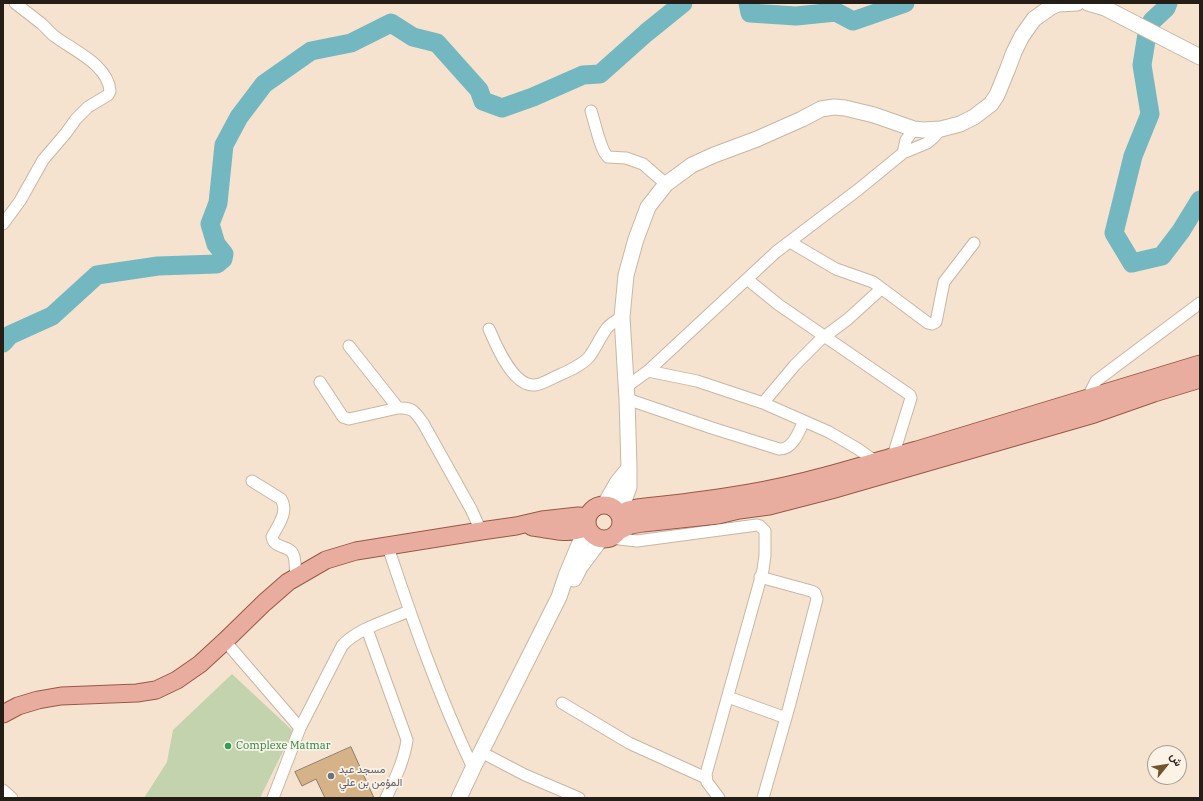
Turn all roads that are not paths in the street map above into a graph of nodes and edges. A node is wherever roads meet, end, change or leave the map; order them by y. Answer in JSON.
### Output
{"nodes":[{"id":1,"x":15,"y":3,"type":"edge"},
{"id":2,"x":1077,"y":3,"type":"edge"},
{"id":3,"x":1088,"y":3,"type":"edge"},
{"id":4,"x":1052,"y":5,"type":"edge"},
{"id":5,"x":1200,"y":57,"type":"edge"},
{"id":6,"x":592,"y":111,"type":"dead end"},
{"id":7,"x":914,"y":129,"type":"junction"},
{"id":8,"x":941,"y":129,"type":"junction"},
{"id":9,"x":903,"y":153,"type":"junction"},
{"id":10,"x":666,"y":184,"type":"junction"},
{"id":11,"x":3,"y":224,"type":"edge"},
{"id":12,"x":790,"y":242,"type":"junction"},
{"id":13,"x":974,"y":243,"type":"dead end"},
{"id":14,"x":747,"y":279,"type":"junction"},
{"id":15,"x":881,"y":289,"type":"junction"},
{"id":16,"x":1200,"y":304,"type":"edge"},
{"id":17,"x":622,"y":317,"type":"junction"},
{"id":18,"x":488,"y":329,"type":"dead end"},
{"id":19,"x":825,"y":336,"type":"junction"},
{"id":20,"x":349,"y":346,"type":"dead end"},
{"id":21,"x":1200,"y":364,"type":"edge"},
{"id":22,"x":648,"y":371,"type":"junction"},
{"id":23,"x":1200,"y":379,"type":"edge"},
{"id":24,"x":320,"y":382,"type":"dead end"},
{"id":25,"x":626,"y":393,"type":"junction"},
{"id":26,"x":1090,"y":397,"type":"junction"},
{"id":27,"x":763,"y":403,"type":"junction"},
{"id":28,"x":398,"y":408,"type":"junction"},
{"id":29,"x":804,"y":421,"type":"junction"},
{"id":30,"x":1030,"y":424,"type":"junction"},
{"id":31,"x":876,"y":461,"type":"junction"},
{"id":32,"x":895,"y":464,"type":"junction"},
{"id":33,"x":252,"y":481,"type":"dead end"},
{"id":34,"x":677,"y":511,"type":"junction"},
{"id":35,"x":604,"y":524,"type":"junction"},
{"id":36,"x":480,"y":531,"type":"junction"},
{"id":37,"x":388,"y":547,"type":"junction"},
{"id":38,"x":296,"y":577,"type":"junction"},
{"id":39,"x":760,"y":577,"type":"junction"},
{"id":40,"x":409,"y":612,"type":"junction"},
{"id":41,"x":367,"y":629,"type":"junction"},
{"id":42,"x":226,"y":641,"type":"junction"},
{"id":43,"x":728,"y":697,"type":"junction"},
{"id":44,"x":562,"y":703,"type":"dead end"},
{"id":45,"x":3,"y":714,"type":"edge"},
{"id":46,"x":786,"y":718,"type":"junction"},
{"id":47,"x":300,"y":728,"type":"junction"},
{"id":48,"x":481,"y":752,"type":"junction"},
{"id":49,"x":473,"y":768,"type":"junction"},
{"id":50,"x":706,"y":778,"type":"junction"},
{"id":51,"x":3,"y":790,"type":"edge"},
{"id":52,"x":12,"y":798,"type":"edge"},
{"id":53,"x":273,"y":798,"type":"edge"},
{"id":54,"x":386,"y":798,"type":"edge"},
{"id":55,"x":459,"y":798,"type":"edge"},
{"id":56,"x":579,"y":798,"type":"edge"},
{"id":57,"x":719,"y":798,"type":"edge"},
{"id":58,"x":763,"y":798,"type":"edge"}],
"edges":[{"from":1,"to":11,"type":"street"},
{"from":2,"to":4,"type":"main road"},
{"from":3,"to":5,"type":"main road"},
{"from":4,"to":8,"type":"main road"},
{"from":6,"to":10,"type":"street"},
{"from":7,"to":8,"type":"main road"},
{"from":7,"to":9,"type":"street"},
{"from":7,"to":10,"type":"main road"},
{"from":8,"to":9,"type":"street"},
{"from":9,"to":12,"type":"street"},
{"from":10,"to":17,"type":"main road"},
{"from":12,"to":14,"type":"street"},
{"from":12,"to":15,"type":"street"},
{"from":13,"to":15,"type":"street"},
{"from":14,"to":19,"type":"street"},
{"from":14,"to":22,"type":"street"},
{"from":15,"to":19,"type":"street"},
{"from":16,"to":26,"type":"street"},
{"from":17,"to":18,"type":"street"},
{"from":17,"to":25,"type":"main road"},
{"from":19,"to":27,"type":"street"},
{"from":19,"to":32,"type":"street"},
{"from":20,"to":28,"type":"street"},
{"from":21,"to":26,"type":"main road"},
{"from":22,"to":25,"type":"street"},
{"from":22,"to":27,"type":"street"},
{"from":23,"to":30,"type":"main road"},
{"from":24,"to":28,"type":"street"},
{"from":25,"to":29,"type":"street"},
{"from":25,"to":35,"type":"main road"},
{"from":26,"to":30,"type":"main road"},
{"from":27,"to":29,"type":"street"},
{"from":28,"to":36,"type":"street"},
{"from":29,"to":31,"type":"street"},
{"from":30,"to":32,"type":"main road"},
{"from":31,"to":32,"type":"main road"},
{"from":31,"to":34,"type":"main road"},
{"from":32,"to":34,"type":"main road"},
{"from":33,"to":38,"type":"street"},
{"from":34,"to":35,"type":"main road"},
{"from":35,"to":36,"type":"main road"},
{"from":35,"to":39,"type":"street"},
{"from":35,"to":48,"type":"main road"},
{"from":36,"to":37,"type":"main road"},
{"from":37,"to":38,"type":"main road"},
{"from":37,"to":40,"type":"street"},
{"from":38,"to":42,"type":"main road"},
{"from":39,"to":43,"type":"street"},
{"from":39,"to":46,"type":"street"},
{"from":40,"to":41,"type":"street"},
{"from":40,"to":49,"type":"street"},
{"from":41,"to":47,"type":"street"},
{"from":41,"to":54,"type":"street"},
{"from":42,"to":45,"type":"main road"},
{"from":42,"to":47,"type":"street"},
{"from":43,"to":46,"type":"street"},
{"from":43,"to":50,"type":"street"},
{"from":44,"to":50,"type":"street"},
{"from":46,"to":58,"type":"street"},
{"from":47,"to":53,"type":"street"},
{"from":48,"to":49,"type":"main road"},
{"from":48,"to":56,"type":"street"},
{"from":49,"to":55,"type":"main road"},
{"from":50,"to":57,"type":"street"},
{"from":51,"to":52,"type":"street"}]}
